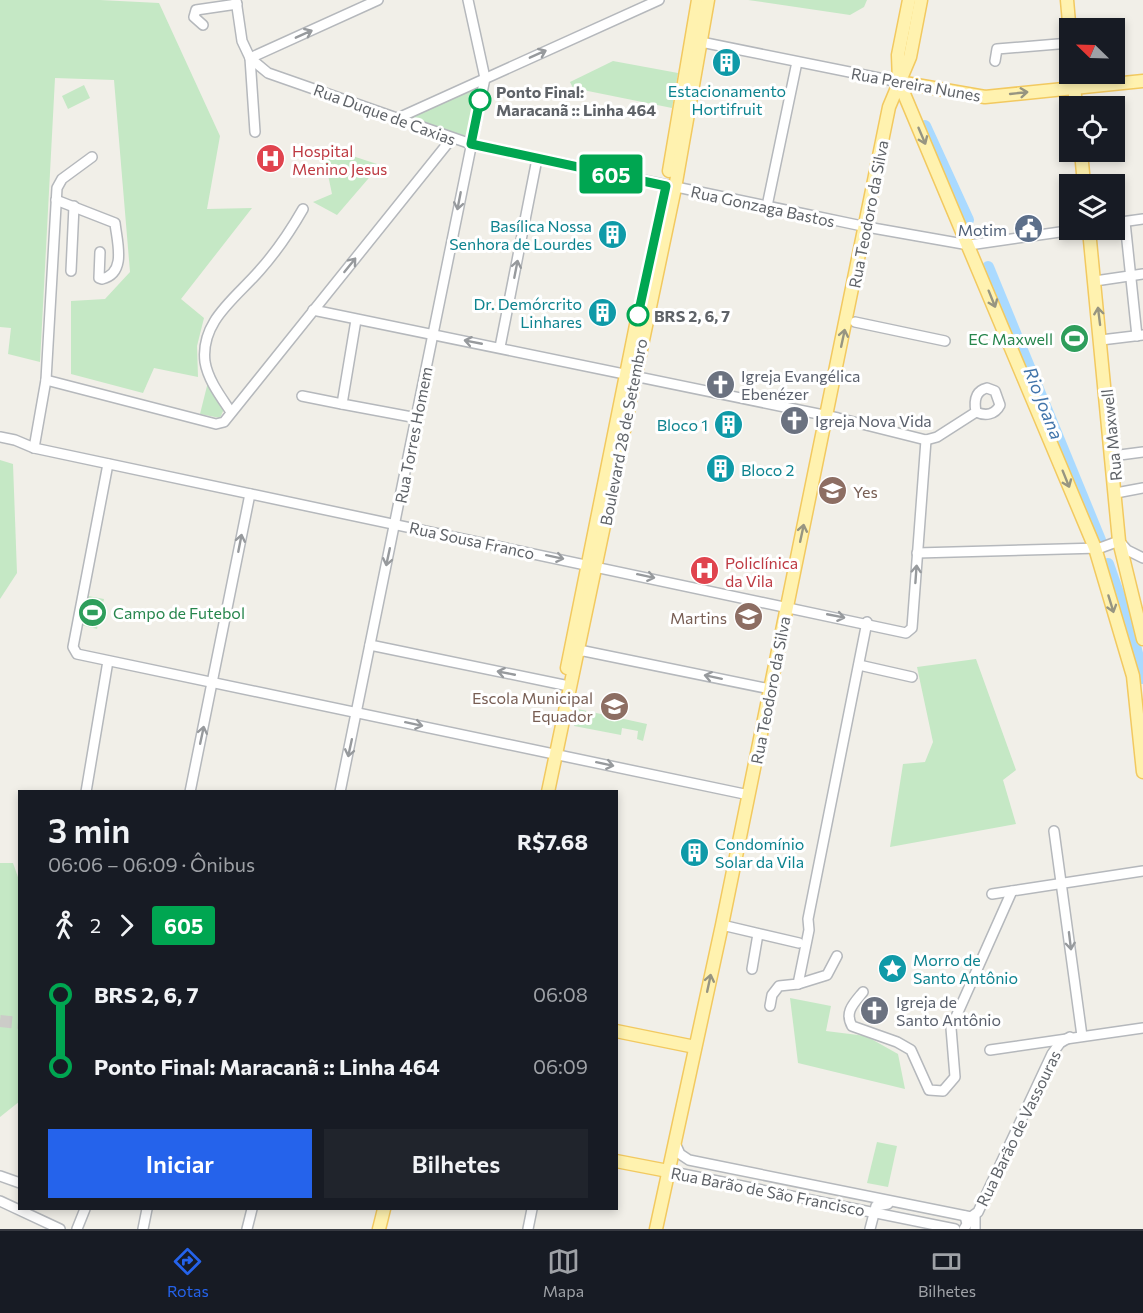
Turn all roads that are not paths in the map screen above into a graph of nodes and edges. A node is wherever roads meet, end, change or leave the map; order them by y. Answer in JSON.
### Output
{"nodes":[{"id":1,"x":378,"y":0,"type":"edge"},
{"id":2,"x":468,"y":0,"type":"edge"},
{"id":3,"x":658,"y":0,"type":"edge"},
{"id":4,"x":698,"y":0,"type":"edge"},
{"id":5,"x":708,"y":0,"type":"edge"},
{"id":6,"x":909,"y":0,"type":"edge"},
{"id":7,"x":921,"y":0,"type":"edge"},
{"id":8,"x":1067,"y":0,"type":"edge"},
{"id":9,"x":236,"y":2,"type":"edge"},
{"id":10,"x":1069,"y":18,"type":"edge"},
{"id":11,"x":203,"y":25,"type":"dead end"},
{"id":12,"x":696,"y":41,"type":"junction"},
{"id":13,"x":1059,"y":44,"type":"edge"},
{"id":14,"x":250,"y":58,"type":"junction"},
{"id":15,"x":995,"y":60,"type":"dead end"},
{"id":16,"x":797,"y":62,"type":"junction"},
{"id":17,"x":485,"y":78,"type":"junction"},
{"id":18,"x":1143,"y":81,"type":"edge"},
{"id":19,"x":899,"y":82,"type":"junction"},
{"id":20,"x":1074,"y":84,"type":"edge"},
{"id":21,"x":1074,"y":88,"type":"junction"},
{"id":22,"x":1075,"y":96,"type":"edge"},
{"id":23,"x":398,"y":118,"type":"junction"},
{"id":24,"x":255,"y":132,"type":"dead end"},
{"id":25,"x":452,"y":138,"type":"junction"},
{"id":26,"x":471,"y":144,"type":"junction"},
{"id":27,"x":92,"y":157,"type":"dead end"},
{"id":28,"x":537,"y":159,"type":"junction"},
{"id":29,"x":670,"y":187,"type":"junction"},
{"id":30,"x":56,"y":200,"type":"junction"},
{"id":31,"x":74,"y":206,"type":"junction"},
{"id":32,"x":767,"y":207,"type":"junction"},
{"id":33,"x":303,"y":209,"type":"dead end"},
{"id":34,"x":1143,"y":219,"type":"edge"},
{"id":35,"x":1125,"y":222,"type":"joint"},
{"id":36,"x":867,"y":227,"type":"junction"},
{"id":37,"x":1059,"y":232,"type":"edge"},
{"id":38,"x":1090,"y":240,"type":"edge"},
{"id":39,"x":969,"y":245,"type":"junction"},
{"id":40,"x":100,"y":252,"type":"dead end"},
{"id":41,"x":71,"y":271,"type":"dead end"},
{"id":42,"x":1143,"y":274,"type":"edge"},
{"id":43,"x":1131,"y":276,"type":"junction"},
{"id":44,"x":1095,"y":281,"type":"junction"},
{"id":45,"x":313,"y":310,"type":"junction"},
{"id":46,"x":356,"y":320,"type":"junction"},
{"id":47,"x":855,"y":322,"type":"dead end"},
{"id":48,"x":433,"y":334,"type":"junction"},
{"id":49,"x":1140,"y":335,"type":"edge"},
{"id":50,"x":1101,"y":340,"type":"junction"},
{"id":51,"x":945,"y":341,"type":"dead end"},
{"id":52,"x":500,"y":347,"type":"junction"},
{"id":53,"x":630,"y":374,"type":"junction"},
{"id":54,"x":46,"y":380,"type":"junction"},
{"id":55,"x":302,"y":396,"type":"dead end"},
{"id":56,"x":342,"y":404,"type":"junction"},
{"id":57,"x":231,"y":412,"type":"junction"},
{"id":58,"x":975,"y":412,"type":"dead end"},
{"id":59,"x":827,"y":416,"type":"junction"},
{"id":60,"x":417,"y":418,"type":"junction"},
{"id":61,"x":0,"y":437,"type":"edge"},
{"id":62,"x":926,"y":440,"type":"junction"},
{"id":63,"x":34,"y":448,"type":"junction"},
{"id":64,"x":1143,"y":452,"type":"edge"},
{"id":65,"x":1112,"y":456,"type":"junction"},
{"id":66,"x":108,"y":464,"type":"junction"},
{"id":67,"x":1143,"y":488,"type":"edge"},
{"id":68,"x":1116,"y":493,"type":"junction"},
{"id":69,"x":250,"y":494,"type":"junction"},
{"id":70,"x":395,"y":524,"type":"junction"},
{"id":71,"x":1119,"y":541,"type":"junction"},
{"id":72,"x":1095,"y":548,"type":"junction"},
{"id":73,"x":917,"y":553,"type":"junction"},
{"id":74,"x":1143,"y":558,"type":"edge"},
{"id":75,"x":593,"y":565,"type":"junction"},
{"id":76,"x":1137,"y":595,"type":"edge"},
{"id":77,"x":787,"y":606,"type":"junction"},
{"id":78,"x":867,"y":622,"type":"junction"},
{"id":79,"x":1143,"y":639,"type":"edge"},
{"id":80,"x":370,"y":645,"type":"junction"},
{"id":81,"x":575,"y":653,"type":"junction"},
{"id":82,"x":108,"y":661,"type":"junction"},
{"id":83,"x":859,"y":665,"type":"junction"},
{"id":84,"x":912,"y":677,"type":"dead end"},
{"id":85,"x":213,"y":682,"type":"junction"},
{"id":86,"x":564,"y":685,"type":"junction"},
{"id":87,"x":770,"y":689,"type":"junction"},
{"id":88,"x":357,"y":712,"type":"junction"},
{"id":89,"x":552,"y":753,"type":"junction"},
{"id":90,"x":1143,"y":772,"type":"edge"},
{"id":91,"x":86,"y":790,"type":"edge"},
{"id":92,"x":190,"y":790,"type":"edge"},
{"id":93,"x":340,"y":790,"type":"edge"},
{"id":94,"x":541,"y":790,"type":"edge"},
{"id":95,"x":548,"y":790,"type":"edge"},
{"id":96,"x":749,"y":795,"type":"junction"},
{"id":97,"x":1054,"y":831,"type":"dead end"},
{"id":98,"x":1143,"y":871,"type":"edge"},
{"id":99,"x":1062,"y":883,"type":"junction"},
{"id":100,"x":1012,"y":891,"type":"junction"},
{"id":101,"x":992,"y":894,"type":"dead end"},
{"id":102,"x":722,"y":925,"type":"junction"},
{"id":103,"x":759,"y":934,"type":"junction"},
{"id":104,"x":799,"y":943,"type":"dead end"},
{"id":105,"x":837,"y":956,"type":"dead end"},
{"id":106,"x":752,"y":969,"type":"dead end"},
{"id":107,"x":798,"y":984,"type":"junction"},
{"id":108,"x":863,"y":992,"type":"dead end"},
{"id":109,"x":770,"y":1006,"type":"dead end"},
{"id":110,"x":1143,"y":1028,"type":"edge"},
{"id":111,"x":618,"y":1031,"type":"edge"},
{"id":112,"x":1082,"y":1036,"type":"junction"},
{"id":113,"x":1070,"y":1037,"type":"junction"},
{"id":114,"x":695,"y":1047,"type":"junction"},
{"id":115,"x":990,"y":1050,"type":"dead end"},
{"id":116,"x":675,"y":1142,"type":"junction"},
{"id":117,"x":618,"y":1161,"type":"edge"},
{"id":118,"x":668,"y":1171,"type":"junction"},
{"id":119,"x":0,"y":1176,"type":"edge"},
{"id":120,"x":18,"y":1182,"type":"edge"},
{"id":121,"x":0,"y":1201,"type":"edge"},
{"id":122,"x":895,"y":1202,"type":"junction"},
{"id":123,"x":18,"y":1209,"type":"edge"},
{"id":124,"x":19,"y":1210,"type":"edge"},
{"id":125,"x":86,"y":1210,"type":"edge"},
{"id":126,"x":147,"y":1210,"type":"edge"},
{"id":127,"x":252,"y":1210,"type":"edge"},
{"id":128,"x":384,"y":1210,"type":"edge"},
{"id":129,"x":532,"y":1210,"type":"edge"},
{"id":130,"x":874,"y":1213,"type":"junction"},
{"id":131,"x":970,"y":1216,"type":"junction"},
{"id":132,"x":60,"y":1229,"type":"edge"},
{"id":133,"x":77,"y":1229,"type":"edge"},
{"id":134,"x":143,"y":1229,"type":"edge"},
{"id":135,"x":247,"y":1229,"type":"edge"},
{"id":136,"x":379,"y":1229,"type":"edge"},
{"id":137,"x":528,"y":1229,"type":"edge"},
{"id":138,"x":656,"y":1229,"type":"edge"},
{"id":139,"x":870,"y":1229,"type":"edge"},
{"id":140,"x":955,"y":1229,"type":"edge"},
{"id":141,"x":964,"y":1229,"type":"edge"},
{"id":142,"x":975,"y":1229,"type":"edge"}],
"edges":[{"from":14,"to":1,"type":"street","one_way":true},
{"from":2,"to":17,"type":"street"},
{"from":17,"to":3,"type":"street","one_way":true},
{"from":4,"to":12,"type":"main road","name":"Boulevard 28 de Setembro"},
{"from":5,"to":12,"type":"main road","name":"Boulevard 28 de Setembro"},
{"from":6,"to":19,"type":"main road"},
{"from":7,"to":19,"type":"main road","name":"Rua Teodoro da Silva"},
{"from":8,"to":10,"type":"main road"},
{"from":9,"to":11,"type":"street"},
{"from":9,"to":14,"type":"street"},
{"from":12,"to":16,"type":"street","name":"Rua Pereira Nunes"},
{"from":12,"to":29,"type":"main road","name":"Boulevard 28 de Setembro"},
{"from":13,"to":15,"type":"street"},
{"from":14,"to":23,"type":"street","name":"Rua Duque de Caxias"},
{"from":14,"to":24,"type":"street"},
{"from":16,"to":19,"type":"street","name":"Rua Pereira Nunes"},
{"from":16,"to":32,"type":"street"},
{"from":17,"to":23,"type":"street"},
{"from":17,"to":26,"type":"street","name":"Rua Torres Homem"},
{"from":18,"to":21,"type":"main road","name":"Rua Pereira Nunes"},
{"from":19,"to":21,"type":"main road","name":"Rua Pereira Nunes","one_way":true},
{"from":19,"to":36,"type":"main road","name":"Rua Teodoro da Silva"},
{"from":19,"to":39,"type":"main road","one_way":true},
{"from":20,"to":21,"type":"main road"},
{"from":21,"to":22,"type":"main road"},
{"from":23,"to":25,"type":"street","name":"Rua Duque de Caxias"},
{"from":25,"to":26,"type":"street","name":"Rua Duque de Caxias"},
{"from":45,"to":25,"type":"street","one_way":true},
{"from":26,"to":28,"type":"street","name":"Rua Duque de Caxias"},
{"from":26,"to":48,"type":"street","name":"Rua Torres Homem","one_way":true},
{"from":27,"to":30,"type":"street"},
{"from":28,"to":29,"type":"street","name":"Rua Duque de Caxias"},
{"from":52,"to":28,"type":"street","one_way":true},
{"from":29,"to":32,"type":"street","name":"Rua Gonzaga Bastos"},
{"from":29,"to":53,"type":"main road","name":"Boulevard 28 de Setembro"},
{"from":30,"to":31,"type":"street"},
{"from":30,"to":54,"type":"street"},
{"from":31,"to":40,"type":"street"},
{"from":31,"to":41,"type":"street"},
{"from":32,"to":36,"type":"street","name":"Rua Gonzaga Bastos"},
{"from":33,"to":57,"type":"street"},
{"from":34,"to":35,"type":"street"},
{"from":35,"to":43,"type":"street"},
{"from":36,"to":39,"type":"street","name":"Rua Gonzaga Bastos"},
{"from":59,"to":36,"type":"main road","name":"Rua Teodoro da Silva","one_way":true},
{"from":37,"to":39,"type":"street","name":"Rua Gonzaga Bastos"},
{"from":38,"to":44,"type":"main road","name":"Rua Maxwell"},
{"from":39,"to":72,"type":"main road","one_way":true},
{"from":42,"to":43,"type":"street"},
{"from":43,"to":44,"type":"street"},
{"from":43,"to":49,"type":"street"},
{"from":50,"to":44,"type":"main road","name":"Rua Maxwell","one_way":true},
{"from":45,"to":46,"type":"street"},
{"from":45,"to":57,"type":"street"},
{"from":46,"to":48,"type":"street"},
{"from":46,"to":56,"type":"street"},
{"from":47,"to":51,"type":"street"},
{"from":52,"to":48,"type":"street","one_way":true},
{"from":48,"to":60,"type":"street","name":"Rua Torres Homem"},
{"from":49,"to":50,"type":"street"},
{"from":50,"to":65,"type":"main road","name":"Rua Maxwell"},
{"from":52,"to":53,"type":"street"},
{"from":53,"to":59,"type":"street"},
{"from":53,"to":75,"type":"main road","name":"Boulevard 28 de Setembro"},
{"from":54,"to":57,"type":"street"},
{"from":54,"to":63,"type":"street"},
{"from":55,"to":56,"type":"street"},
{"from":56,"to":60,"type":"street"},
{"from":58,"to":62,"type":"street"},
{"from":59,"to":62,"type":"street"},
{"from":77,"to":59,"type":"main road","name":"Rua Teodoro da Silva","one_way":true},
{"from":60,"to":70,"type":"street","name":"Rua Torres Homem"},
{"from":61,"to":63,"type":"street","name":"Rua Sousa Franco"},
{"from":62,"to":73,"type":"street"},
{"from":63,"to":66,"type":"street","name":"Rua Sousa Franco"},
{"from":64,"to":65,"type":"street"},
{"from":65,"to":68,"type":"main road","name":"Rua Maxwell"},
{"from":66,"to":69,"type":"street","name":"Rua Sousa Franco"},
{"from":66,"to":82,"type":"street"},
{"from":67,"to":68,"type":"street"},
{"from":68,"to":71,"type":"main road","name":"Rua Maxwell"},
{"from":69,"to":70,"type":"street","name":"Rua Sousa Franco"},
{"from":85,"to":69,"type":"street","one_way":true},
{"from":70,"to":75,"type":"street","name":"Rua Sousa Franco","one_way":true},
{"from":70,"to":80,"type":"street","name":"Rua Torres Homem","one_way":true},
{"from":71,"to":72,"type":"street"},
{"from":71,"to":74,"type":"street"},
{"from":71,"to":76,"type":"main road","name":"Rua Maxwell"},
{"from":72,"to":73,"type":"street"},
{"from":72,"to":90,"type":"main road","one_way":true},
{"from":78,"to":73,"type":"street","name":"Rua Sousa Franco","one_way":true},
{"from":75,"to":77,"type":"street","name":"Rua Sousa Franco","one_way":true},
{"from":75,"to":81,"type":"main road","name":"Boulevard 28 de Setembro"},
{"from":76,"to":79,"type":"main road","name":"Rua Maxwell"},
{"from":77,"to":78,"type":"street","name":"Rua Sousa Franco","one_way":true},
{"from":77,"to":87,"type":"main road","name":"Rua Teodoro da Silva"},
{"from":78,"to":83,"type":"street"},
{"from":86,"to":80,"type":"street","one_way":true},
{"from":80,"to":88,"type":"street","name":"Rua Torres Homem"},
{"from":81,"to":86,"type":"main road","name":"Boulevard 28 de Setembro"},
{"from":87,"to":81,"type":"street","one_way":true},
{"from":81,"to":89,"type":"main road","name":"Boulevard 28 de Setembro"},
{"from":82,"to":85,"type":"street"},
{"from":82,"to":91,"type":"street"},
{"from":83,"to":84,"type":"street"},
{"from":83,"to":107,"type":"street"},
{"from":85,"to":88,"type":"street"},
{"from":92,"to":85,"type":"street","one_way":true},
{"from":86,"to":89,"type":"main road","name":"Boulevard 28 de Setembro"},
{"from":87,"to":96,"type":"main road","name":"Rua Teodoro da Silva"},
{"from":88,"to":89,"type":"street","one_way":true},
{"from":88,"to":93,"type":"street","name":"Rua Torres Homem","one_way":true},
{"from":89,"to":94,"type":"main road","name":"Boulevard 28 de Setembro"},
{"from":89,"to":95,"type":"main road","name":"Boulevard 28 de Setembro"},
{"from":89,"to":96,"type":"street","one_way":true},
{"from":96,"to":102,"type":"main road","name":"Rua Teodoro da Silva"},
{"from":97,"to":99,"type":"street"},
{"from":98,"to":99,"type":"street"},
{"from":99,"to":100,"type":"street"},
{"from":99,"to":112,"type":"street","one_way":true},
{"from":100,"to":101,"type":"street"},
{"from":100,"to":108,"type":"street"},
{"from":102,"to":103,"type":"street"},
{"from":114,"to":102,"type":"main road","name":"Rua Teodoro da Silva","one_way":true},
{"from":103,"to":104,"type":"street"},
{"from":103,"to":106,"type":"street"},
{"from":105,"to":107,"type":"street"},
{"from":107,"to":109,"type":"street"},
{"from":110,"to":112,"type":"street"},
{"from":111,"to":114,"type":"main road"},
{"from":112,"to":113,"type":"street"},
{"from":113,"to":115,"type":"street"},
{"from":113,"to":131,"type":"street","name":"Rua Barão de Vassouras"},
{"from":114,"to":116,"type":"main road","name":"Rua Teodoro da Silva"},
{"from":116,"to":118,"type":"main road","name":"Rua Teodoro da Silva"},
{"from":116,"to":122,"type":"street","name":"Rua Barão de São Francisco"},
{"from":117,"to":118,"type":"main road","name":"Rua Barão de São Francisco"},
{"from":118,"to":130,"type":"street","name":"Rua Barão de São Francisco"},
{"from":118,"to":138,"type":"main road","name":"Rua Teodoro da Silva"},
{"from":119,"to":120,"type":"street"},
{"from":121,"to":123,"type":"street"},
{"from":122,"to":130,"type":"street"},
{"from":122,"to":131,"type":"street","name":"Rua Barão de São Francisco"},
{"from":124,"to":132,"type":"street"},
{"from":125,"to":133,"type":"street"},
{"from":126,"to":134,"type":"street"},
{"from":127,"to":135,"type":"street"},
{"from":128,"to":136,"type":"main road"},
{"from":129,"to":137,"type":"street"},
{"from":130,"to":139,"type":"street"},
{"from":130,"to":140,"type":"street","name":"Rua Barão de São Francisco"},
{"from":131,"to":141,"type":"street"},
{"from":131,"to":142,"type":"street"}]}
